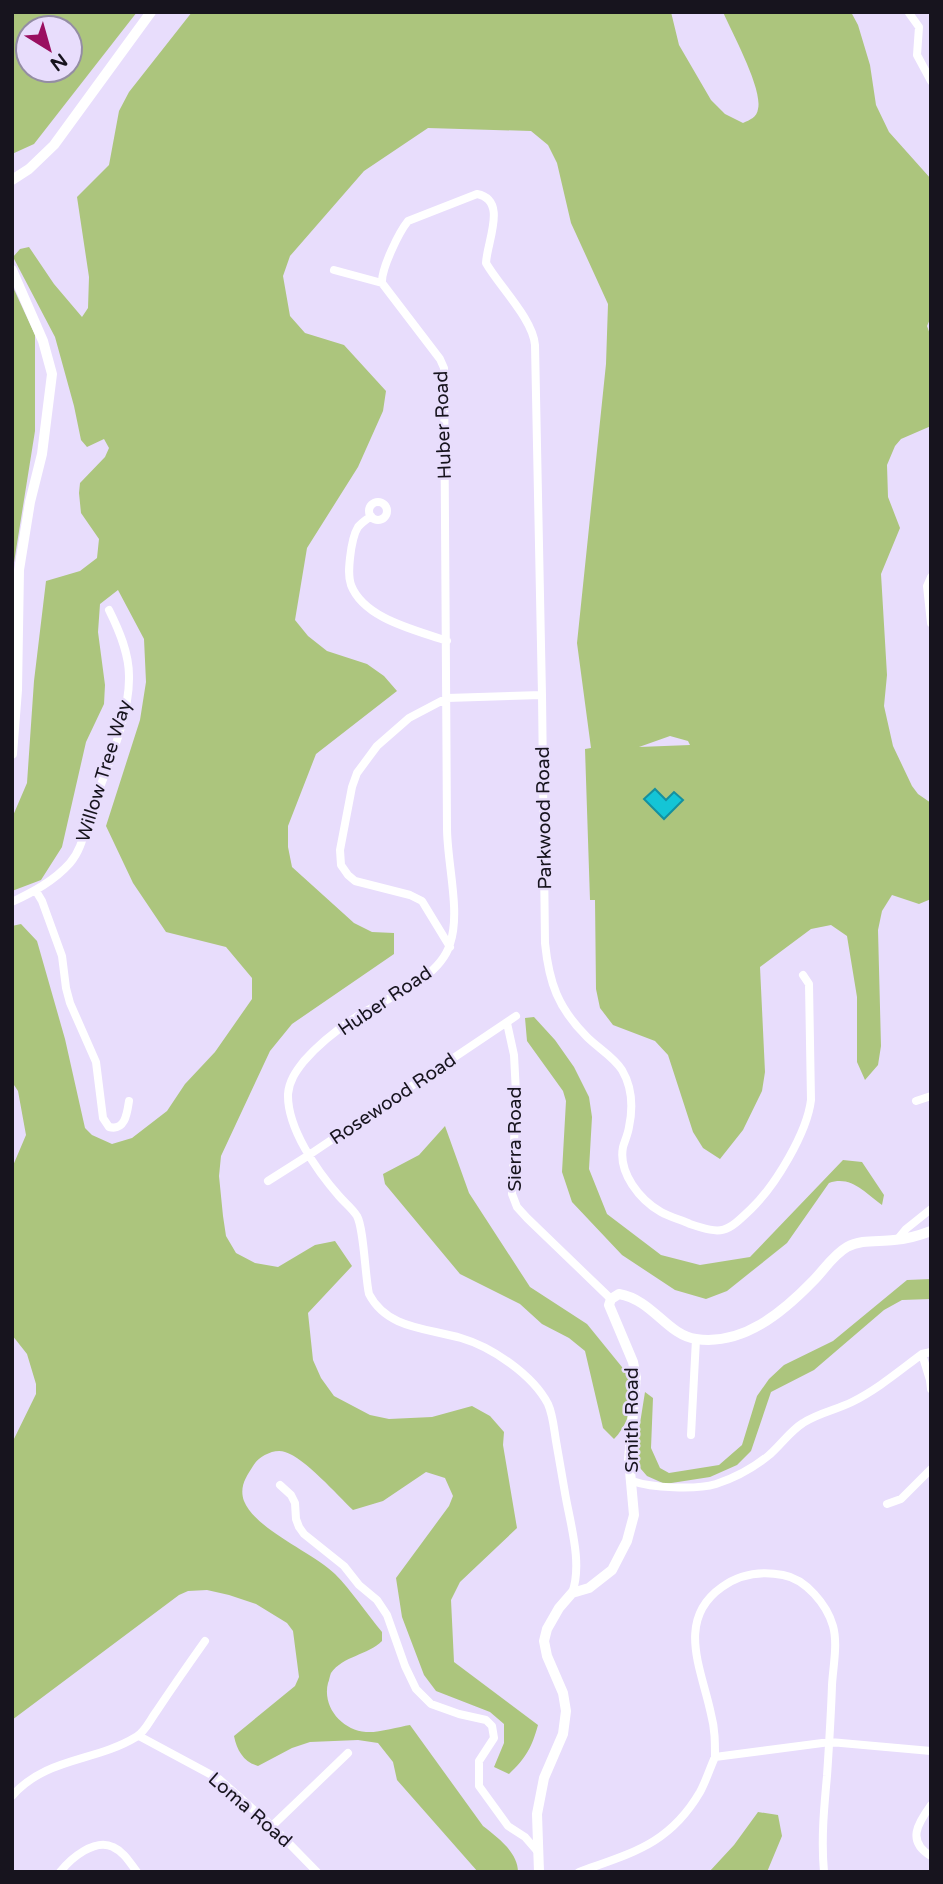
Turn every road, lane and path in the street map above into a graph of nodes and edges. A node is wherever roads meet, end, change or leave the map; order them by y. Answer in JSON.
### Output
{"nodes":[{"id":1,"x":151,"y":12,"type":"edge"},
{"id":2,"x":909,"y":13,"type":"edge"},
{"id":3,"x":931,"y":81,"type":"edge"},
{"id":4,"x":12,"y":180,"type":"edge"},
{"id":5,"x":12,"y":270,"type":"edge"},
{"id":6,"x":334,"y":270,"type":"dead end"},
{"id":7,"x":382,"y":283,"type":"junction"},
{"id":8,"x":371,"y":516,"type":"dead end"},
{"id":9,"x":931,"y":577,"type":"edge"},
{"id":10,"x":109,"y":610,"type":"dead end"},
{"id":11,"x":931,"y":623,"type":"edge"},
{"id":12,"x":447,"y":641,"type":"junction"},
{"id":13,"x":542,"y":695,"type":"junction"},
{"id":14,"x":447,"y":698,"type":"junction"},
{"id":15,"x":12,"y":754,"type":"edge"},
{"id":16,"x":36,"y":891,"type":"junction"},
{"id":17,"x":12,"y":902,"type":"edge"},
{"id":18,"x":450,"y":947,"type":"junction"},
{"id":19,"x":803,"y":975,"type":"dead end"},
{"id":20,"x":516,"y":1016,"type":"dead end"},
{"id":21,"x":507,"y":1023,"type":"junction"},
{"id":22,"x":931,"y":1096,"type":"edge"},
{"id":23,"x":130,"y":1101,"type":"dead end"},
{"id":24,"x":916,"y":1101,"type":"dead end"},
{"id":25,"x":309,"y":1155,"type":"junction"},
{"id":26,"x":268,"y":1181,"type":"dead end"},
{"id":27,"x":931,"y":1209,"type":"edge"},
{"id":28,"x":931,"y":1231,"type":"edge"},
{"id":29,"x":897,"y":1240,"type":"junction"},
{"id":30,"x":611,"y":1299,"type":"junction"},
{"id":31,"x":696,"y":1339,"type":"junction"},
{"id":32,"x":926,"y":1353,"type":"edge"},
{"id":33,"x":931,"y":1387,"type":"edge"},
{"id":34,"x":691,"y":1435,"type":"dead end"},
{"id":35,"x":931,"y":1469,"type":"edge"},
{"id":36,"x":632,"y":1481,"type":"junction"},
{"id":37,"x":280,"y":1485,"type":"dead end"},
{"id":38,"x":887,"y":1504,"type":"dead end"},
{"id":39,"x":572,"y":1593,"type":"junction"},
{"id":40,"x":205,"y":1641,"type":"dead end"},
{"id":41,"x":139,"y":1736,"type":"junction"},
{"id":42,"x":830,"y":1742,"type":"junction"},
{"id":43,"x":931,"y":1751,"type":"edge"},
{"id":44,"x":348,"y":1754,"type":"dead end"},
{"id":45,"x":715,"y":1757,"type":"junction"},
{"id":46,"x":12,"y":1796,"type":"edge"},
{"id":47,"x":931,"y":1805,"type":"edge"},
{"id":48,"x":272,"y":1826,"type":"junction"},
{"id":49,"x":538,"y":1852,"type":"junction"},
{"id":50,"x":931,"y":1856,"type":"edge"},
{"id":51,"x":60,"y":1872,"type":"edge"},
{"id":52,"x":137,"y":1872,"type":"edge"},
{"id":53,"x":317,"y":1872,"type":"edge"},
{"id":54,"x":539,"y":1872,"type":"edge"},
{"id":55,"x":579,"y":1872,"type":"edge"},
{"id":56,"x":824,"y":1872,"type":"edge"}],
"edges":[{"from":1,"to":4,"type":"street"},
{"from":2,"to":3,"type":"street"},
{"from":5,"to":15,"type":"street"},
{"from":6,"to":7,"type":"street"},
{"from":7,"to":12,"type":"street","name":"Huber Road"},
{"from":7,"to":13,"type":"street","name":"Parkwood Road"},
{"from":8,"to":12,"type":"street"},
{"from":9,"to":11,"type":"street"},
{"from":10,"to":16,"type":"street","name":"Willow Tree Way"},
{"from":12,"to":14,"type":"street","name":"Huber Road"},
{"from":13,"to":14,"type":"street"},
{"from":13,"to":19,"type":"street","name":"Parkwood Road"},
{"from":14,"to":18,"type":"street","name":"Huber Road"},
{"from":14,"to":18,"type":"street"},
{"from":16,"to":17,"type":"street","name":"Willow Tree Way"},
{"from":16,"to":23,"type":"street"},
{"from":18,"to":25,"type":"street","name":"Huber Road"},
{"from":20,"to":21,"type":"street","name":"Rosewood Road"},
{"from":21,"to":25,"type":"street","name":"Rosewood Road"},
{"from":21,"to":30,"type":"street","name":"Sierra Road"},
{"from":22,"to":24,"type":"street"},
{"from":25,"to":26,"type":"street","name":"Rosewood Road"},
{"from":25,"to":39,"type":"street","name":"Huber Road"},
{"from":27,"to":29,"type":"street"},
{"from":28,"to":29,"type":"street"},
{"from":29,"to":31,"type":"street"},
{"from":30,"to":31,"type":"street"},
{"from":30,"to":36,"type":"street","name":"Smith Road"},
{"from":31,"to":34,"type":"street"},
{"from":32,"to":33,"type":"street"},
{"from":32,"to":36,"type":"street"},
{"from":35,"to":38,"type":"street"},
{"from":36,"to":39,"type":"street","name":"Smith Road"},
{"from":37,"to":49,"type":"street"},
{"from":39,"to":49,"type":"street","name":"Smith Road"},
{"from":40,"to":41,"type":"street"},
{"from":41,"to":46,"type":"street"},
{"from":41,"to":48,"type":"street","name":"Loma Road"},
{"from":42,"to":43,"type":"street"},
{"from":42,"to":45,"type":"street"},
{"from":42,"to":45,"type":"street"},
{"from":42,"to":56,"type":"street"},
{"from":44,"to":48,"type":"street"},
{"from":45,"to":55,"type":"street"},
{"from":47,"to":50,"type":"street"},
{"from":48,"to":53,"type":"street","name":"Loma Road"},
{"from":49,"to":54,"type":"street","name":"Smith Road"},
{"from":51,"to":52,"type":"street"}]}
